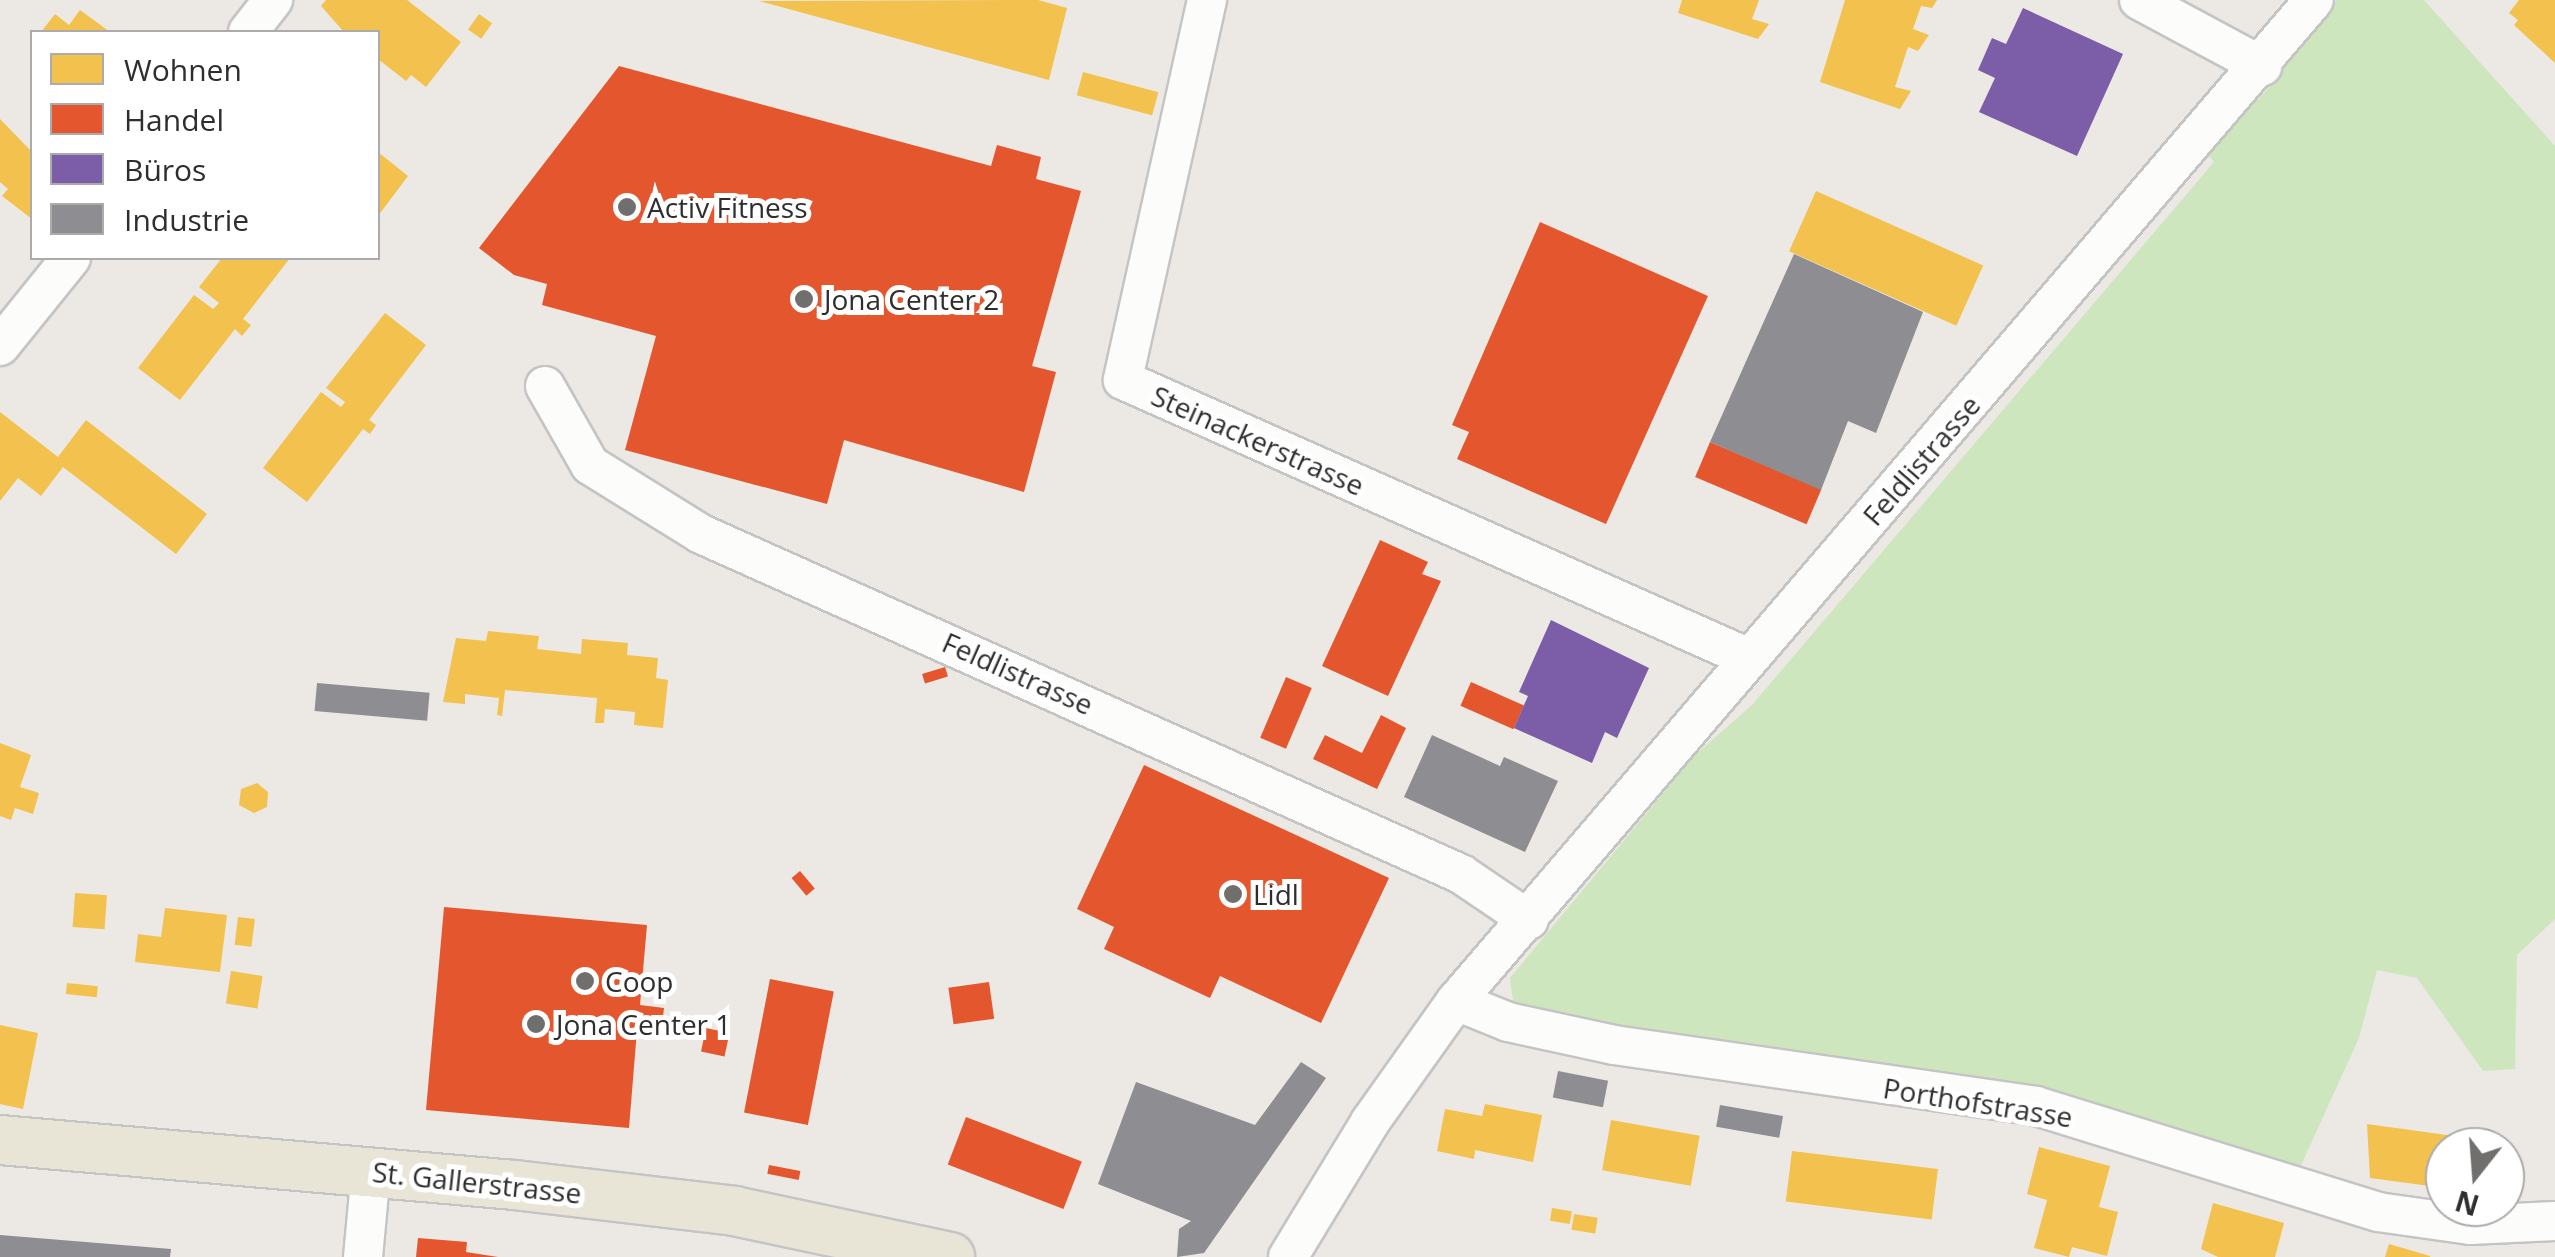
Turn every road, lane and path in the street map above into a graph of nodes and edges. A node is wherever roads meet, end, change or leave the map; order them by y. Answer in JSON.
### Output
{"nodes":[{"id":1,"x":273,"y":0,"type":"edge"},
{"id":2,"x":1208,"y":0,"type":"edge"},
{"id":3,"x":2139,"y":0,"type":"edge"},
{"id":4,"x":2314,"y":0,"type":"edge"},
{"id":5,"x":250,"y":30,"type":"edge"},
{"id":6,"x":2262,"y":66,"type":"junction"},
{"id":7,"x":68,"y":260,"type":"edge"},
{"id":8,"x":0,"y":346,"type":"edge"},
{"id":9,"x":545,"y":386,"type":"dead end"},
{"id":10,"x":1750,"y":658,"type":"junction"},
{"id":11,"x":1529,"y":920,"type":"junction"},
{"id":12,"x":1456,"y":1002,"type":"junction"},
{"id":13,"x":0,"y":1140,"type":"edge"},
{"id":14,"x":371,"y":1172,"type":"junction"},
{"id":15,"x":2555,"y":1222,"type":"edge"},
{"id":16,"x":363,"y":1257,"type":"edge"},
{"id":17,"x":950,"y":1257,"type":"edge"},
{"id":18,"x":1288,"y":1257,"type":"edge"}],
"edges":[{"from":1,"to":5,"type":"street"},
{"from":2,"to":10,"type":"street","name":"Steinackerstrasse"},
{"from":3,"to":6,"type":"street"},
{"from":4,"to":6,"type":"street","name":"Feldlistrasse"},
{"from":6,"to":10,"type":"street","name":"Feldlistrasse"},
{"from":7,"to":8,"type":"street"},
{"from":9,"to":11,"type":"street","name":"Feldlistrasse"},
{"from":10,"to":11,"type":"street","name":"Feldlistrasse"},
{"from":11,"to":12,"type":"street","name":"Feldlistrasse"},
{"from":12,"to":15,"type":"street","name":"Porthofstrasse"},
{"from":12,"to":18,"type":"street","name":"Feldlistrasse"},
{"from":13,"to":14,"type":"main road","name":"St. Gallerstrasse"},
{"from":14,"to":16,"type":"street"},
{"from":14,"to":17,"type":"main road","name":"St. Gallerstrasse"}]}
